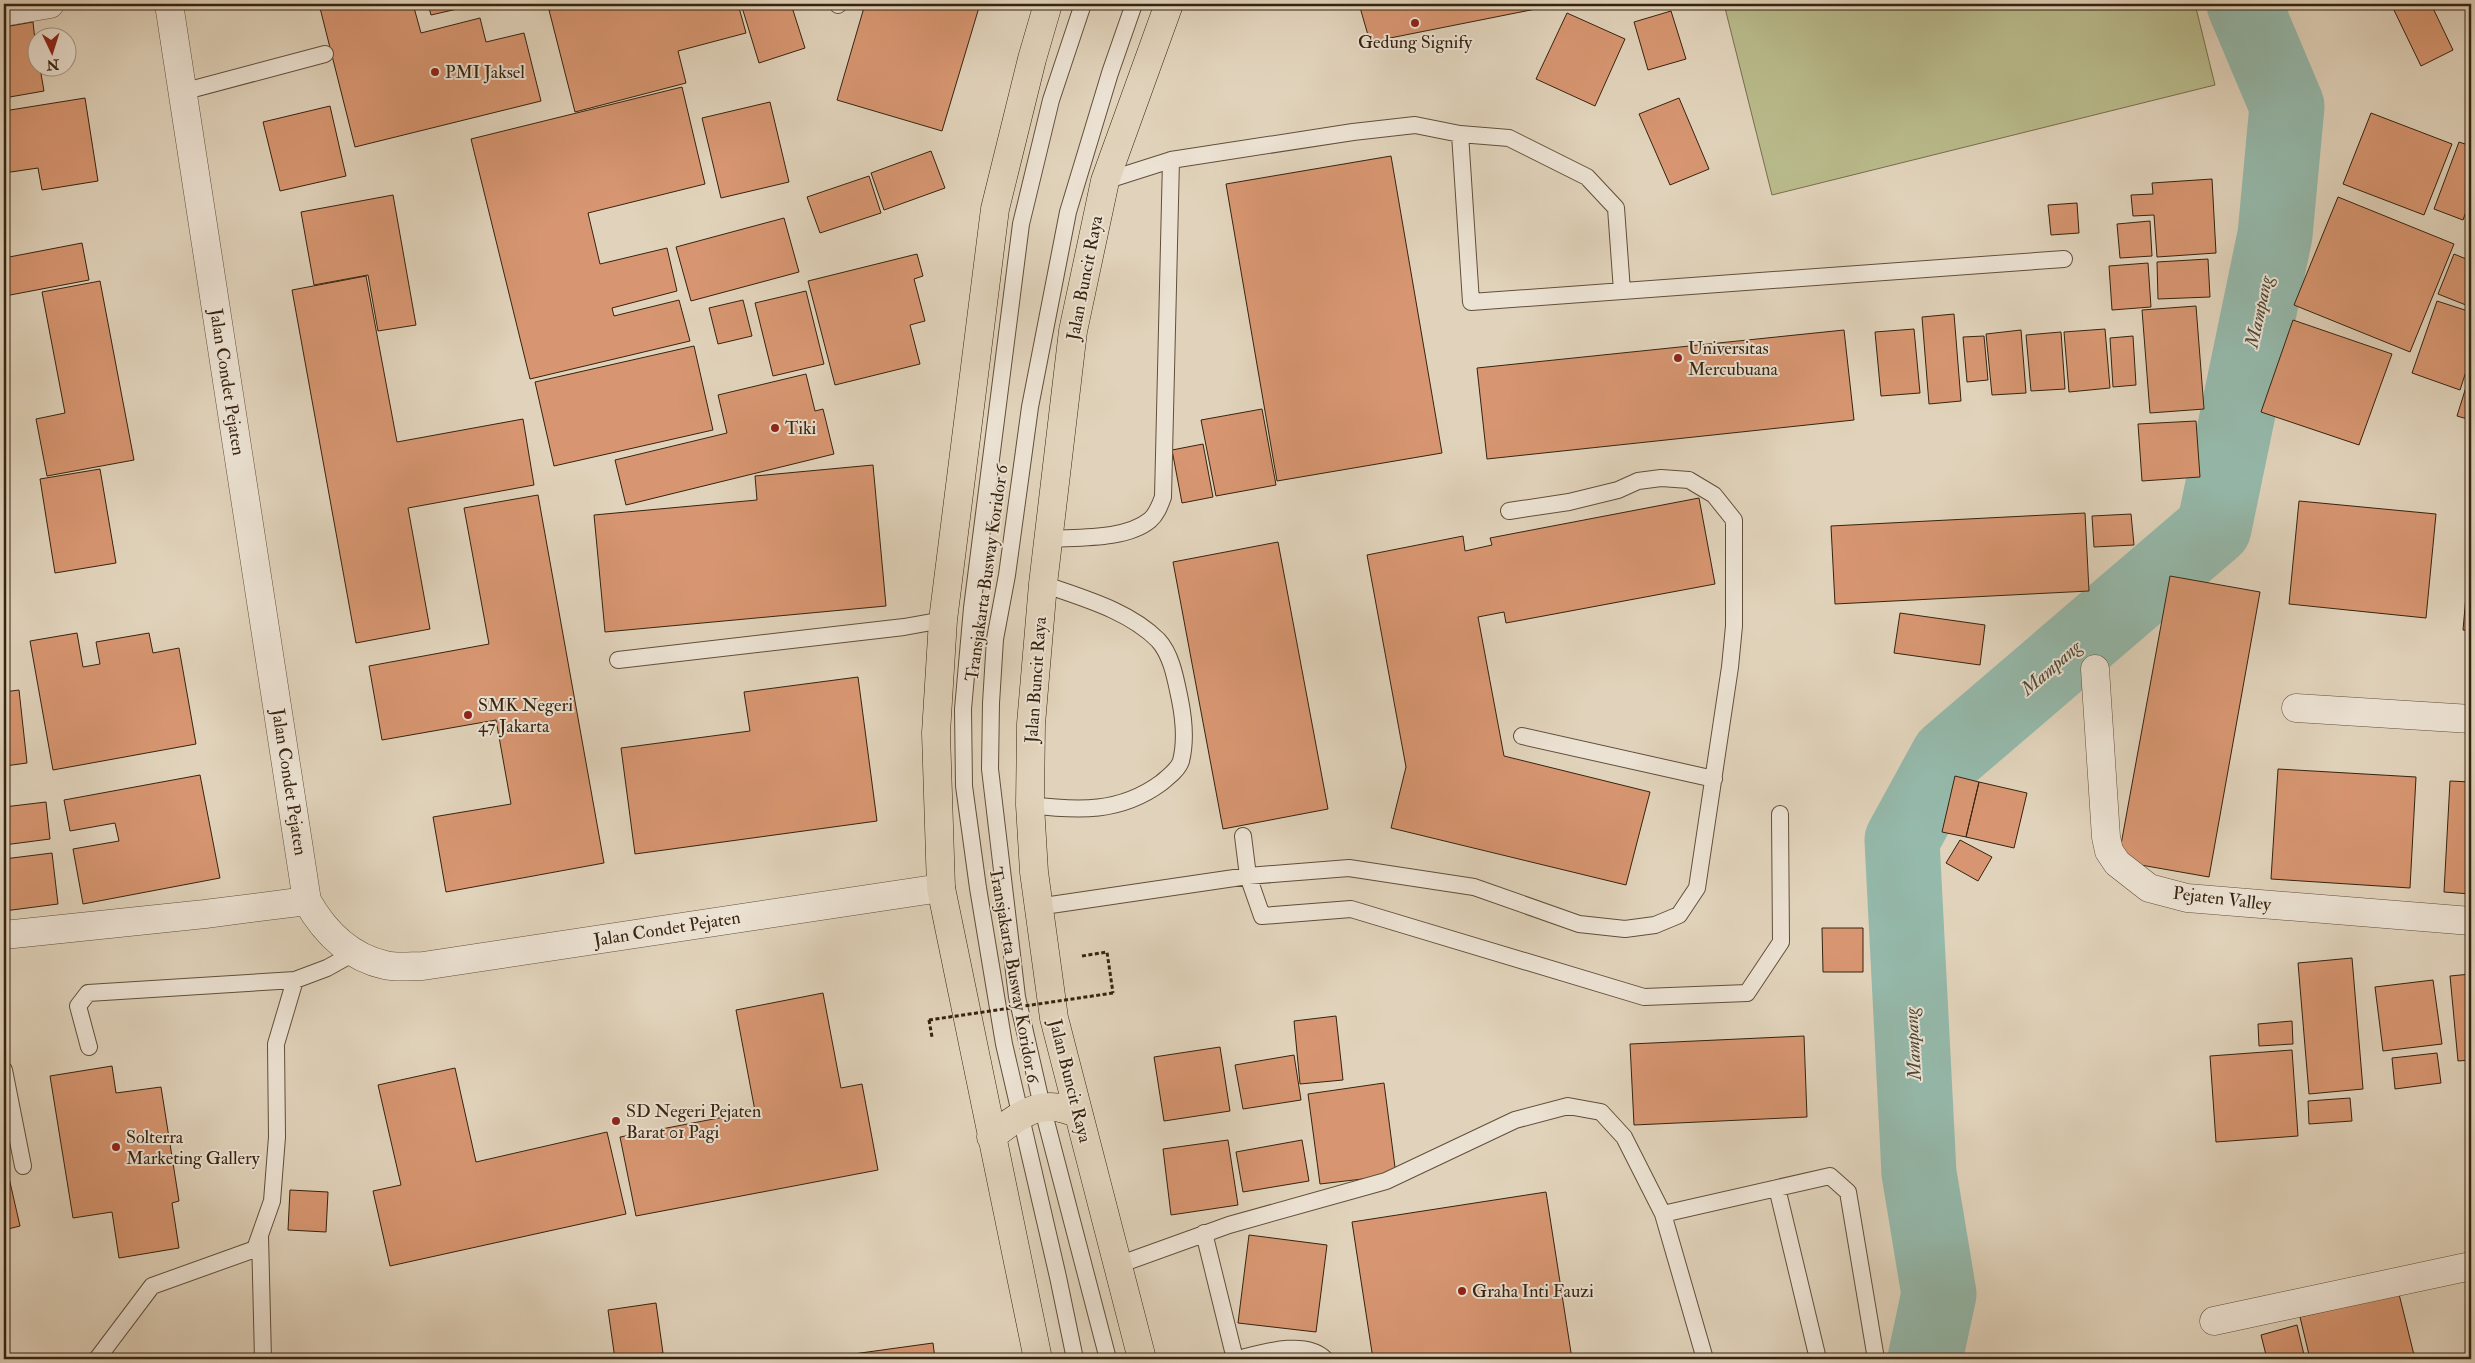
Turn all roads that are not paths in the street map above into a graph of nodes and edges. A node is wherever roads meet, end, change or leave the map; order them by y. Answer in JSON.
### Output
{"nodes":[{"id":1,"x":50,"y":4,"type":"edge"},
{"id":2,"x":169,"y":4,"type":"edge"},
{"id":3,"x":1048,"y":4,"type":"edge"},
{"id":4,"x":1082,"y":4,"type":"edge"},
{"id":5,"x":1134,"y":4,"type":"edge"},
{"id":6,"x":1168,"y":4,"type":"edge"},
{"id":7,"x":4,"y":12,"type":"edge"},
{"id":8,"x":325,"y":54,"type":"dead end"},
{"id":9,"x":182,"y":92,"type":"junction"},
{"id":10,"x":1460,"y":134,"type":"junction"},
{"id":11,"x":1171,"y":160,"type":"junction"},
{"id":12,"x":1105,"y":181,"type":"junction"},
{"id":13,"x":2064,"y":259,"type":"dead end"},
{"id":14,"x":1622,"y":291,"type":"junction"},
{"id":15,"x":1509,"y":511,"type":"dead end"},
{"id":16,"x":1048,"y":539,"type":"junction"},
{"id":17,"x":1043,"y":584,"type":"junction"},
{"id":18,"x":943,"y":620,"type":"junction"},
{"id":19,"x":618,"y":660,"type":"dead end"},
{"id":20,"x":2095,"y":670,"type":"dead end"},
{"id":21,"x":2296,"y":708,"type":"dead end"},
{"id":22,"x":2471,"y":719,"type":"edge"},
{"id":23,"x":1522,"y":736,"type":"dead end"},
{"id":24,"x":1714,"y":779,"type":"junction"},
{"id":25,"x":1030,"y":805,"type":"junction"},
{"id":26,"x":1780,"y":814,"type":"dead end"},
{"id":27,"x":1243,"y":836,"type":"dead end"},
{"id":28,"x":1248,"y":876,"type":"junction"},
{"id":29,"x":941,"y":888,"type":"junction"},
{"id":30,"x":307,"y":901,"type":"junction"},
{"id":31,"x":1037,"y":907,"type":"junction"},
{"id":32,"x":2471,"y":921,"type":"edge"},
{"id":33,"x":4,"y":935,"type":"edge"},
{"id":34,"x":354,"y":953,"type":"junction"},
{"id":35,"x":295,"y":980,"type":"junction"},
{"id":36,"x":89,"y":1047,"type":"dead end"},
{"id":37,"x":4,"y":1070,"type":"edge"},
{"id":38,"x":1031,"y":1111,"type":"junction"},
{"id":39,"x":1078,"y":1114,"type":"junction"},
{"id":40,"x":991,"y":1137,"type":"junction"},
{"id":41,"x":23,"y":1166,"type":"dead end"},
{"id":42,"x":1777,"y":1188,"type":"junction"},
{"id":43,"x":1664,"y":1214,"type":"junction"},
{"id":44,"x":1204,"y":1233,"type":"junction"},
{"id":45,"x":260,"y":1234,"type":"junction"},
{"id":46,"x":1118,"y":1266,"type":"junction"},
{"id":47,"x":2471,"y":1266,"type":"edge"},
{"id":48,"x":2214,"y":1321,"type":"dead end"},
{"id":49,"x":97,"y":1359,"type":"edge"},
{"id":50,"x":263,"y":1359,"type":"edge"},
{"id":51,"x":1038,"y":1359,"type":"edge"},
{"id":52,"x":1075,"y":1359,"type":"edge"},
{"id":53,"x":1108,"y":1359,"type":"edge"},
{"id":54,"x":1142,"y":1359,"type":"edge"},
{"id":55,"x":1237,"y":1359,"type":"edge"},
{"id":56,"x":1325,"y":1359,"type":"edge"},
{"id":57,"x":1705,"y":1359,"type":"edge"},
{"id":58,"x":1818,"y":1359,"type":"edge"},
{"id":59,"x":1876,"y":1359,"type":"edge"}],
"edges":[{"from":1,"to":7,"type":"street"},
{"from":2,"to":9,"type":"street","name":"Jalan Condet Pejaten"},
{"from":3,"to":18,"type":"main road"},
{"from":4,"to":38,"type":"lane","name":"Transjakarta Busway Koridor 6"},
{"from":5,"to":38,"type":"lane","name":"Transjakarta Busway Koridor 6"},
{"from":6,"to":12,"type":"main road","name":"Jalan Buncit Raya"},
{"from":8,"to":9,"type":"lane"},
{"from":9,"to":30,"type":"street","name":"Jalan Condet Pejaten"},
{"from":10,"to":11,"type":"lane"},
{"from":10,"to":14,"type":"lane"},
{"from":10,"to":14,"type":"lane"},
{"from":11,"to":12,"type":"lane"},
{"from":11,"to":16,"type":"lane"},
{"from":12,"to":16,"type":"main road","name":"Jalan Buncit Raya"},
{"from":13,"to":14,"type":"lane"},
{"from":15,"to":24,"type":"lane"},
{"from":16,"to":17,"type":"main road","name":"Jalan Buncit Raya"},
{"from":17,"to":25,"type":"main road","name":"Jalan Buncit Raya"},
{"from":17,"to":25,"type":"lane"},
{"from":18,"to":19,"type":"lane"},
{"from":18,"to":29,"type":"main road"},
{"from":20,"to":32,"type":"street","name":"Pejaten Valley"},
{"from":21,"to":22,"type":"street"},
{"from":23,"to":24,"type":"lane"},
{"from":24,"to":28,"type":"lane"},
{"from":25,"to":31,"type":"main road","name":"Jalan Buncit Raya"},
{"from":26,"to":28,"type":"lane"},
{"from":27,"to":28,"type":"lane"},
{"from":28,"to":31,"type":"lane"},
{"from":29,"to":34,"type":"street","name":"Jalan Condet Pejaten"},
{"from":29,"to":40,"type":"main road"},
{"from":30,"to":33,"type":"street"},
{"from":30,"to":34,"type":"street","name":"Jalan Condet Pejaten"},
{"from":31,"to":39,"type":"main road","name":"Jalan Buncit Raya"},
{"from":34,"to":35,"type":"lane"},
{"from":35,"to":36,"type":"lane"},
{"from":35,"to":45,"type":"lane"},
{"from":37,"to":41,"type":"lane"},
{"from":38,"to":39,"type":"main road"},
{"from":38,"to":40,"type":"main road"},
{"from":38,"to":52,"type":"lane","name":"Transjakarta Busway Koridor 6"},
{"from":38,"to":53,"type":"lane","name":"Transjakarta Busway Koridor 6"},
{"from":39,"to":46,"type":"main road","name":"Jalan Buncit Raya"},
{"from":40,"to":51,"type":"main road"},
{"from":42,"to":43,"type":"lane"},
{"from":42,"to":58,"type":"lane"},
{"from":42,"to":59,"type":"lane"},
{"from":43,"to":44,"type":"lane"},
{"from":43,"to":57,"type":"lane"},
{"from":44,"to":46,"type":"lane"},
{"from":44,"to":55,"type":"lane"},
{"from":45,"to":49,"type":"lane"},
{"from":45,"to":50,"type":"lane"},
{"from":46,"to":54,"type":"main road","name":"Jalan Buncit Raya"},
{"from":47,"to":48,"type":"street"},
{"from":55,"to":56,"type":"lane"}]}
